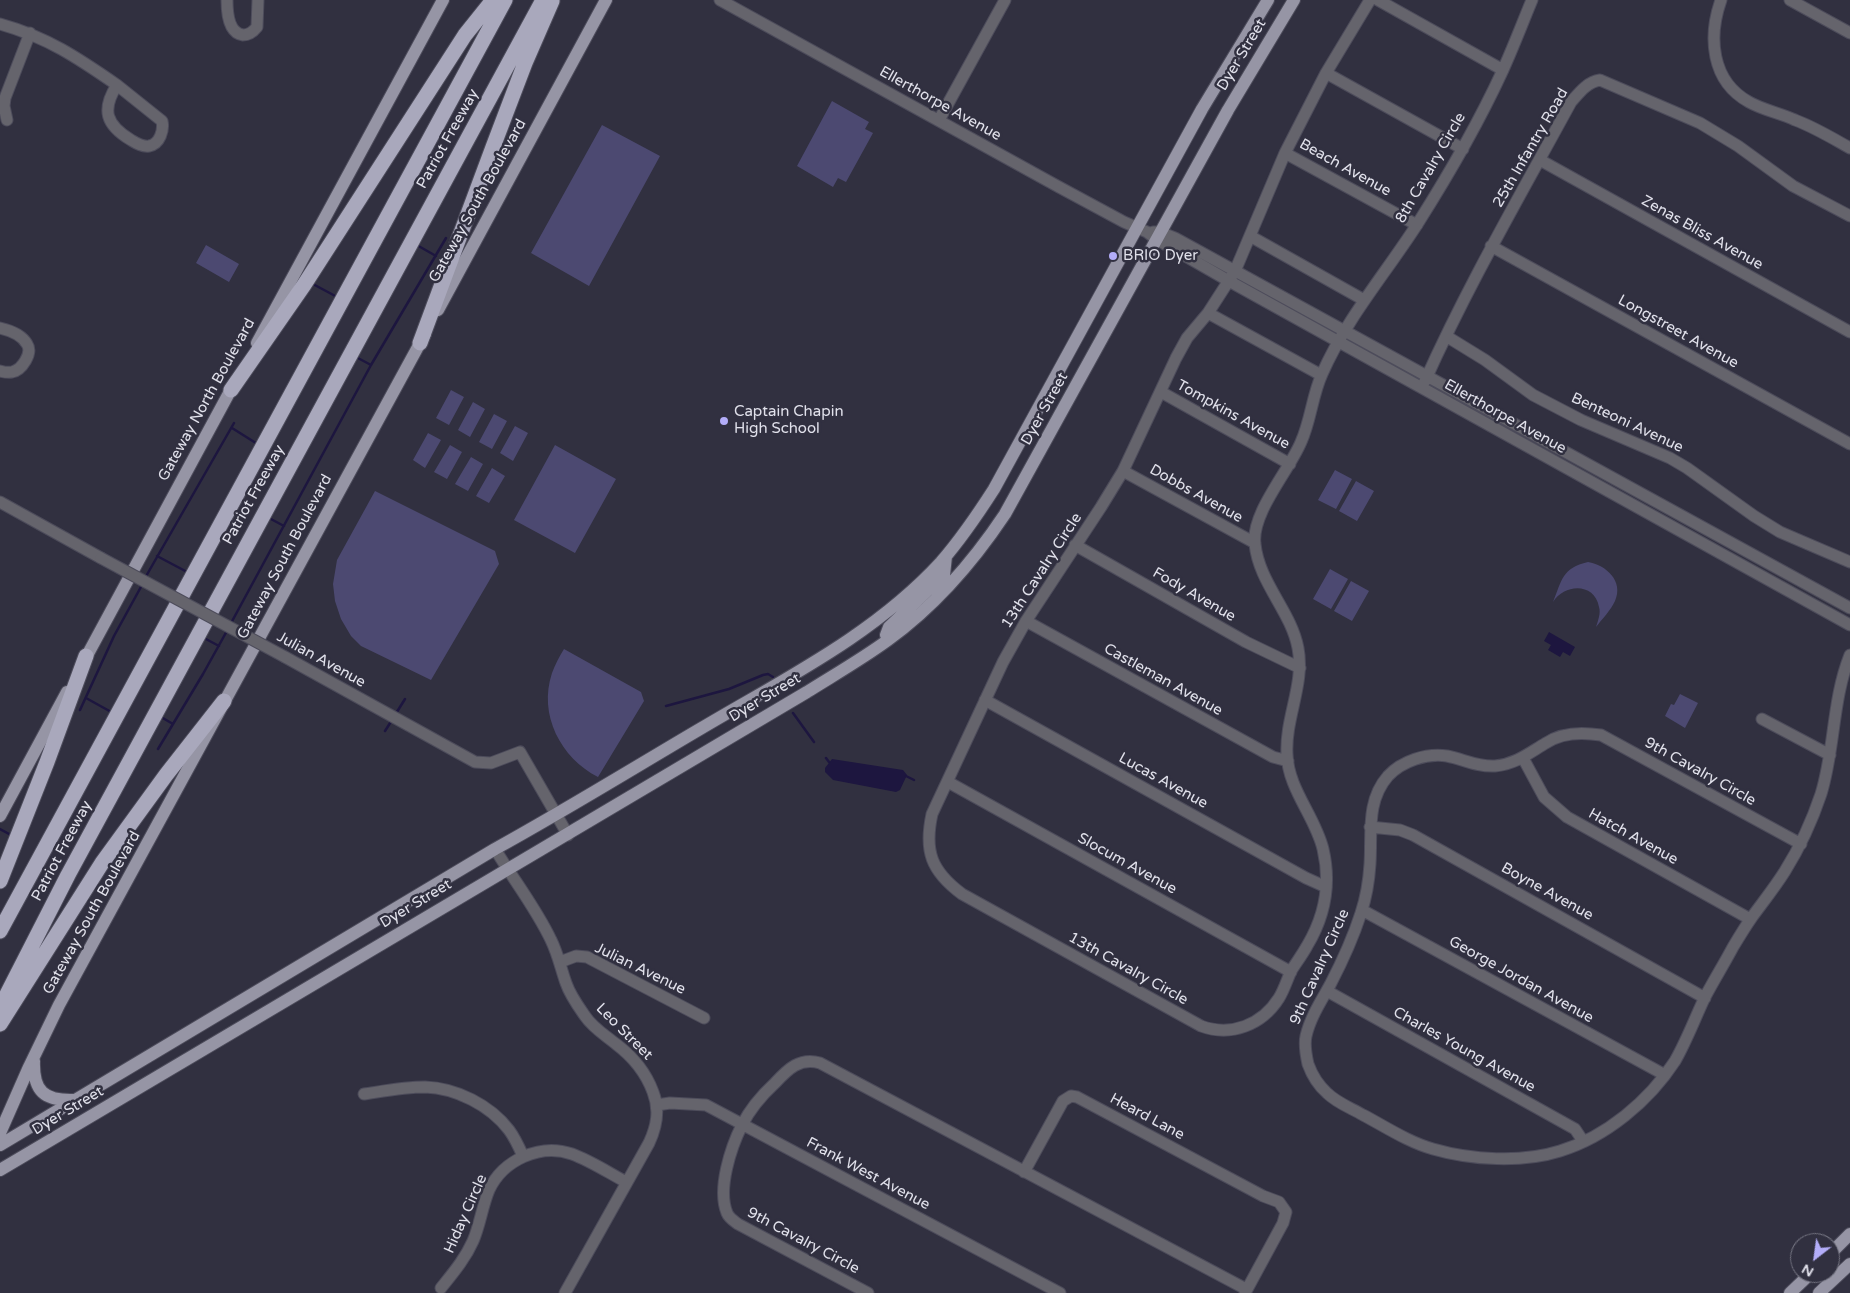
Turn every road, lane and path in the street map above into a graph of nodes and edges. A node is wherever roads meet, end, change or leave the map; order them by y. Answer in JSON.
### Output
{"nodes":[{"id":1,"x":227,"y":0,"type":"edge"},
{"id":2,"x":258,"y":0,"type":"edge"},
{"id":3,"x":443,"y":0,"type":"edge"},
{"id":4,"x":493,"y":0,"type":"edge"},
{"id":5,"x":505,"y":0,"type":"edge"},
{"id":6,"x":543,"y":0,"type":"edge"},
{"id":7,"x":552,"y":0,"type":"edge"},
{"id":8,"x":606,"y":0,"type":"edge"},
{"id":9,"x":720,"y":0,"type":"edge"},
{"id":10,"x":1005,"y":0,"type":"edge"},
{"id":11,"x":1268,"y":0,"type":"edge"},
{"id":12,"x":1294,"y":0,"type":"edge"},
{"id":13,"x":1370,"y":0,"type":"edge"},
{"id":14,"x":1378,"y":0,"type":"edge"},
{"id":15,"x":1532,"y":0,"type":"edge"},
{"id":16,"x":1721,"y":0,"type":"edge"},
{"id":17,"x":1790,"y":0,"type":"edge"},
{"id":18,"x":0,"y":24,"type":"edge"},
{"id":19,"x":30,"y":33,"type":"junction"},
{"id":20,"x":1850,"y":33,"type":"edge"},
{"id":21,"x":1503,"y":70,"type":"junction"},
{"id":22,"x":1326,"y":73,"type":"junction"},
{"id":23,"x":117,"y":85,"type":"junction"},
{"id":24,"x":7,"y":120,"type":"dead end"},
{"id":25,"x":939,"y":120,"type":"junction"},
{"id":26,"x":1850,"y":148,"type":"edge"},
{"id":27,"x":1463,"y":149,"type":"junction"},
{"id":28,"x":1285,"y":153,"type":"junction"},
{"id":29,"x":1540,"y":160,"type":"junction"},
{"id":30,"x":1850,"y":216,"type":"edge"},
{"id":31,"x":1417,"y":225,"type":"junction"},
{"id":32,"x":1150,"y":233,"type":"junction"},
{"id":33,"x":1250,"y":236,"type":"junction"},
{"id":34,"x":1491,"y":246,"type":"junction"},
{"id":35,"x":1232,"y":276,"type":"junction"},
{"id":36,"x":1364,"y":300,"type":"junction"},
{"id":37,"x":1208,"y":313,"type":"junction"},
{"id":38,"x":0,"y":328,"type":"edge"},
{"id":39,"x":1346,"y":331,"type":"junction"},
{"id":40,"x":1850,"y":332,"type":"edge"},
{"id":41,"x":1446,"y":336,"type":"junction"},
{"id":42,"x":420,"y":342,"type":"junction"},
{"id":43,"x":1339,"y":342,"type":"junction"},
{"id":44,"x":0,"y":371,"type":"edge"},
{"id":45,"x":1322,"y":375,"type":"junction"},
{"id":46,"x":1428,"y":376,"type":"junction"},
{"id":47,"x":1422,"y":388,"type":"junction"},
{"id":48,"x":231,"y":390,"type":"junction"},
{"id":49,"x":1161,"y":392,"type":"junction"},
{"id":50,"x":1850,"y":444,"type":"edge"},
{"id":51,"x":1290,"y":464,"type":"junction"},
{"id":52,"x":1123,"y":471,"type":"junction"},
{"id":53,"x":0,"y":502,"type":"edge"},
{"id":54,"x":1255,"y":543,"type":"junction"},
{"id":55,"x":1075,"y":545,"type":"junction"},
{"id":56,"x":946,"y":556,"type":"junction"},
{"id":57,"x":1850,"y":562,"type":"edge"},
{"id":58,"x":1850,"y":608,"type":"edge"},
{"id":59,"x":1026,"y":621,"type":"junction"},
{"id":60,"x":1850,"y":625,"type":"edge"},
{"id":61,"x":889,"y":640,"type":"junction"},
{"id":62,"x":86,"y":656,"type":"junction"},
{"id":63,"x":1850,"y":656,"type":"edge"},
{"id":64,"x":1300,"y":668,"type":"junction"},
{"id":65,"x":986,"y":700,"type":"junction"},
{"id":66,"x":224,"y":701,"type":"junction"},
{"id":67,"x":1762,"y":719,"type":"dead end"},
{"id":68,"x":1830,"y":755,"type":"junction"},
{"id":69,"x":1523,"y":758,"type":"junction"},
{"id":70,"x":1288,"y":761,"type":"junction"},
{"id":71,"x":642,"y":763,"type":"junction"},
{"id":72,"x":655,"y":781,"type":"junction"},
{"id":73,"x":948,"y":782,"type":"junction"},
{"id":74,"x":556,"y":815,"type":"junction"},
{"id":75,"x":0,"y":816,"type":"edge"},
{"id":76,"x":1370,"y":827,"type":"junction"},
{"id":77,"x":568,"y":835,"type":"junction"},
{"id":78,"x":1801,"y":844,"type":"junction"},
{"id":79,"x":495,"y":849,"type":"junction"},
{"id":80,"x":507,"y":869,"type":"junction"},
{"id":81,"x":0,"y":881,"type":"edge"},
{"id":82,"x":1326,"y":887,"type":"junction"},
{"id":83,"x":1362,"y":910,"type":"junction"},
{"id":84,"x":1750,"y":919,"type":"junction"},
{"id":85,"x":0,"y":931,"type":"edge"},
{"id":86,"x":560,"y":962,"type":"junction"},
{"id":87,"x":1291,"y":972,"type":"junction"},
{"id":88,"x":1327,"y":991,"type":"junction"},
{"id":89,"x":1705,"y":998,"type":"junction"},
{"id":90,"x":0,"y":1008,"type":"edge"},
{"id":91,"x":704,"y":1018,"type":"dead end"},
{"id":92,"x":0,"y":1024,"type":"edge"},
{"id":93,"x":176,"y":1039,"type":"junction"},
{"id":94,"x":34,"y":1056,"type":"junction"},
{"id":95,"x":187,"y":1058,"type":"junction"},
{"id":96,"x":1665,"y":1075,"type":"junction"},
{"id":97,"x":364,"y":1094,"type":"dead end"},
{"id":98,"x":74,"y":1100,"type":"junction"},
{"id":99,"x":657,"y":1105,"type":"junction"},
{"id":100,"x":4,"y":1121,"type":"edge"},
{"id":101,"x":742,"y":1124,"type":"junction"},
{"id":102,"x":0,"y":1133,"type":"edge"},
{"id":103,"x":1583,"y":1141,"type":"junction"},
{"id":104,"x":0,"y":1145,"type":"edge"},
{"id":105,"x":523,"y":1156,"type":"junction"},
{"id":106,"x":0,"y":1170,"type":"edge"},
{"id":107,"x":1024,"y":1172,"type":"junction"},
{"id":108,"x":626,"y":1182,"type":"junction"},
{"id":109,"x":1850,"y":1234,"type":"edge"},
{"id":110,"x":1840,"y":1244,"type":"edge"},
{"id":111,"x":1850,"y":1264,"type":"edge"},
{"id":112,"x":1800,"y":1283,"type":"edge"},
{"id":113,"x":441,"y":1288,"type":"dead end"},
{"id":114,"x":1246,"y":1291,"type":"edge"},
{"id":115,"x":565,"y":1293,"type":"edge"},
{"id":116,"x":868,"y":1293,"type":"edge"},
{"id":117,"x":1060,"y":1293,"type":"edge"},
{"id":118,"x":1790,"y":1293,"type":"edge"},
{"id":119,"x":1819,"y":1293,"type":"edge"}],
"edges":[{"from":1,"to":2,"type":"street"},
{"from":3,"to":48,"type":"main road","name":"Gateway North Boulevard"},
{"from":4,"to":48,"type":"highway"},
{"from":5,"to":85,"type":"highway","name":"Patriot Freeway"},
{"from":6,"to":90,"type":"highway","name":"Patriot Freeway"},
{"from":7,"to":42,"type":"highway"},
{"from":8,"to":42,"type":"main road","name":"Gateway South Boulevard"},
{"from":9,"to":25,"type":"street","name":"Ellerthorpe Avenue"},
{"from":10,"to":25,"type":"street"},
{"from":11,"to":32,"type":"main road","name":"Dyer Street"},
{"from":12,"to":32,"type":"main road","name":"Dyer Street"},
{"from":13,"to":22,"type":"street"},
{"from":14,"to":21,"type":"street"},
{"from":15,"to":21,"type":"street","name":"8th Cavalry Circle"},
{"from":16,"to":26,"type":"street"},
{"from":17,"to":20,"type":"street"},
{"from":18,"to":19,"type":"street"},
{"from":19,"to":23,"type":"street"},
{"from":19,"to":24,"type":"street"},
{"from":21,"to":27,"type":"street","name":"8th Cavalry Circle"},
{"from":22,"to":27,"type":"street"},
{"from":22,"to":28,"type":"street"},
{"from":23,"to":23,"type":"street"},
{"from":25,"to":32,"type":"street","name":"Ellerthorpe Avenue"},
{"from":27,"to":31,"type":"street","name":"8th Cavalry Circle"},
{"from":28,"to":31,"type":"street","name":"Beach Avenue"},
{"from":28,"to":33,"type":"street"},
{"from":29,"to":30,"type":"street","name":"25th Infantry Road"},
{"from":29,"to":34,"type":"street","name":"25th Infantry Road"},
{"from":29,"to":40,"type":"street","name":"Zenas Bliss Avenue"},
{"from":31,"to":36,"type":"street","name":"8th Cavalry Circle"},
{"from":32,"to":35,"type":"street","name":"Ellerthorpe Avenue"},
{"from":32,"to":56,"type":"main road","name":"Dyer Street"},
{"from":32,"to":61,"type":"main road","name":"Dyer Street"},
{"from":33,"to":35,"type":"street"},
{"from":33,"to":36,"type":"street"},
{"from":34,"to":41,"type":"street","name":"25th Infantry Road"},
{"from":34,"to":50,"type":"street","name":"Longstreet Avenue"},
{"from":35,"to":37,"type":"street","name":"13th Cavalry Circle"},
{"from":35,"to":39,"type":"street","name":"Ellerthorpe Avenue"},
{"from":35,"to":43,"type":"street","name":"Ellerthorpe Avenue"},
{"from":36,"to":39,"type":"street","name":"8th Cavalry Circle"},
{"from":37,"to":45,"type":"street"},
{"from":37,"to":49,"type":"street","name":"13th Cavalry Circle"},
{"from":38,"to":44,"type":"street"},
{"from":39,"to":43,"type":"street","name":"8th Cavalry Circle"},
{"from":39,"to":46,"type":"street","name":"Ellerthorpe Avenue"},
{"from":41,"to":46,"type":"street","name":"25th Infantry Road"},
{"from":41,"to":57,"type":"street","name":"Benteoni Avenue"},
{"from":42,"to":66,"type":"main road","name":"Gateway South Boulevard"},
{"from":43,"to":45,"type":"street","name":"13th Cavalry Circle"},
{"from":43,"to":47,"type":"street","name":"Ellerthorpe Avenue"},
{"from":45,"to":51,"type":"street","name":"13th Cavalry Circle"},
{"from":46,"to":47,"type":"street","name":"25th Infantry Road"},
{"from":46,"to":58,"type":"street","name":"Ellerthorpe Avenue"},
{"from":47,"to":60,"type":"street","name":"Ellerthorpe Avenue"},
{"from":48,"to":62,"type":"main road","name":"Gateway North Boulevard"},
{"from":49,"to":51,"type":"street","name":"Tompkins Avenue"},
{"from":49,"to":52,"type":"street","name":"13th Cavalry Circle"},
{"from":51,"to":54,"type":"street","name":"13th Cavalry Circle"},
{"from":52,"to":54,"type":"street","name":"Dobbs Avenue"},
{"from":52,"to":55,"type":"street","name":"13th Cavalry Circle"},
{"from":53,"to":74,"type":"street","name":"Julian Avenue","bridge":true},
{"from":54,"to":64,"type":"street","name":"13th Cavalry Circle"},
{"from":55,"to":59,"type":"street","name":"13th Cavalry Circle"},
{"from":55,"to":64,"type":"street","name":"Fody Avenue"},
{"from":56,"to":61,"type":"main road"},
{"from":56,"to":71,"type":"main road","name":"Dyer Street"},
{"from":59,"to":65,"type":"street","name":"13th Cavalry Circle"},
{"from":59,"to":70,"type":"street","name":"Castleman Avenue"},
{"from":61,"to":72,"type":"main road","name":"Dyer Street"},
{"from":62,"to":75,"type":"main road","name":"Gateway North Boulevard"},
{"from":62,"to":81,"type":"highway"},
{"from":63,"to":68,"type":"street","name":"9th Cavalry Circle"},
{"from":64,"to":70,"type":"street","name":"13th Cavalry Circle"},
{"from":65,"to":73,"type":"street","name":"13th Cavalry Circle"},
{"from":65,"to":82,"type":"street","name":"Lucas Avenue"},
{"from":66,"to":92,"type":"highway"},
{"from":66,"to":94,"type":"main road","name":"Gateway South Boulevard"},
{"from":67,"to":68,"type":"street"},
{"from":68,"to":78,"type":"street","name":"9th Cavalry Circle"},
{"from":69,"to":76,"type":"street","name":"9th Cavalry Circle"},
{"from":69,"to":78,"type":"street","name":"9th Cavalry Circle"},
{"from":69,"to":84,"type":"street","name":"Hatch Avenue"},
{"from":70,"to":82,"type":"street","name":"13th Cavalry Circle"},
{"from":71,"to":72,"type":"main road"},
{"from":71,"to":74,"type":"main road","name":"Dyer Street"},
{"from":72,"to":77,"type":"main road","name":"Dyer Street"},
{"from":73,"to":87,"type":"street","name":"Slocum Avenue"},
{"from":73,"to":87,"type":"street","name":"13th Cavalry Circle"},
{"from":74,"to":77,"type":"street","name":"Julian Avenue"},
{"from":74,"to":79,"type":"main road","name":"Dyer Street"},
{"from":76,"to":83,"type":"street","name":"9th Cavalry Circle"},
{"from":76,"to":89,"type":"street","name":"Boyne Avenue"},
{"from":77,"to":80,"type":"main road","name":"Dyer Street"},
{"from":78,"to":84,"type":"street","name":"9th Cavalry Circle"},
{"from":79,"to":80,"type":"street","name":"Leo Street"},
{"from":79,"to":93,"type":"main road","name":"Dyer Street"},
{"from":80,"to":86,"type":"street","name":"Leo Street"},
{"from":80,"to":95,"type":"main road","name":"Dyer Street"},
{"from":82,"to":87,"type":"street","name":"13th Cavalry Circle"},
{"from":83,"to":88,"type":"street","name":"9th Cavalry Circle"},
{"from":83,"to":96,"type":"street","name":"George Jordan Avenue"},
{"from":84,"to":89,"type":"street","name":"9th Cavalry Circle"},
{"from":86,"to":91,"type":"street","name":"Julian Avenue"},
{"from":86,"to":99,"type":"street","name":"Leo Street"},
{"from":88,"to":103,"type":"street","name":"Charles Young Avenue"},
{"from":88,"to":103,"type":"street","name":"9th Cavalry Circle"},
{"from":89,"to":96,"type":"street","name":"9th Cavalry Circle"},
{"from":93,"to":95,"type":"main road"},
{"from":93,"to":98,"type":"main road","name":"Dyer Street"},
{"from":94,"to":98,"type":"main road"},
{"from":94,"to":100,"type":"main road","name":"Gateway South Boulevard"},
{"from":95,"to":106,"type":"main road","name":"Dyer Street"},
{"from":96,"to":103,"type":"street","name":"9th Cavalry Circle"},
{"from":97,"to":105,"type":"street"},
{"from":98,"to":104,"type":"main road","name":"Dyer Street"},
{"from":99,"to":101,"type":"street","name":"Frank West Avenue"},
{"from":99,"to":108,"type":"street","name":"Leo Street"},
{"from":100,"to":102,"type":"main road","name":"Gateway South Boulevard"},
{"from":101,"to":107,"type":"street"},
{"from":101,"to":116,"type":"street","name":"9th Cavalry Circle"},
{"from":101,"to":117,"type":"street","name":"Frank West Avenue"},
{"from":105,"to":108,"type":"street"},
{"from":105,"to":113,"type":"street","name":"Hiday Circle"},
{"from":107,"to":114,"type":"street"},
{"from":107,"to":114,"type":"street","name":"Heard Lane"},
{"from":108,"to":115,"type":"street","name":"Leo Street"},
{"from":109,"to":110,"type":"main road"},
{"from":111,"to":119,"type":"main road"},
{"from":112,"to":118,"type":"main road"}]}
